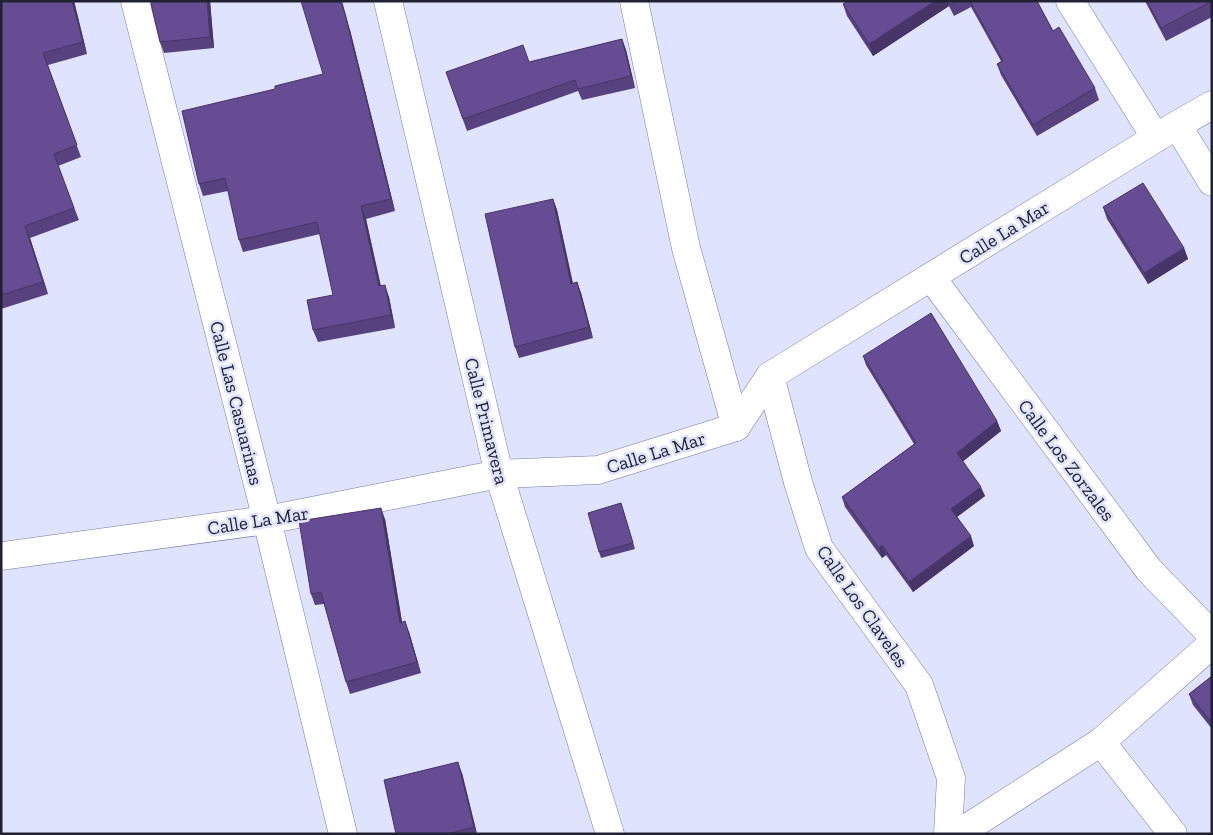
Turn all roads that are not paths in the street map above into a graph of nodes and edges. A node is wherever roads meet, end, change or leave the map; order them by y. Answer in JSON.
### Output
{"nodes":[{"id":1,"x":135,"y":1,"type":"edge"},
{"id":2,"x":388,"y":1,"type":"edge"},
{"id":3,"x":634,"y":1,"type":"edge"},
{"id":4,"x":1070,"y":1,"type":"edge"},
{"id":5,"x":1212,"y":105,"type":"edge"},
{"id":6,"x":1166,"y":131,"type":"junction"},
{"id":7,"x":1212,"y":182,"type":"edge"},
{"id":8,"x":931,"y":277,"type":"junction"},
{"id":9,"x":770,"y":376,"type":"junction"},
{"id":10,"x":736,"y":427,"type":"junction"},
{"id":11,"x":499,"y":474,"type":"junction"},
{"id":12,"x":267,"y":520,"type":"junction"},
{"id":13,"x":2,"y":556,"type":"edge"},
{"id":14,"x":1212,"y":635,"type":"edge"},
{"id":15,"x":1212,"y":644,"type":"edge"},
{"id":16,"x":1102,"y":742,"type":"junction"},
{"id":17,"x":343,"y":834,"type":"edge"},
{"id":18,"x":610,"y":834,"type":"edge"},
{"id":19,"x":948,"y":834,"type":"edge"},
{"id":20,"x":958,"y":834,"type":"edge"},
{"id":21,"x":1173,"y":834,"type":"edge"}],
"edges":[{"from":1,"to":12,"type":"street","name":"Calle Las Casuarinas"},
{"from":2,"to":11,"type":"street","name":"Calle Primavera"},
{"from":3,"to":10,"type":"street"},
{"from":4,"to":6,"type":"street"},
{"from":5,"to":6,"type":"street","name":"Calle La Mar"},
{"from":6,"to":7,"type":"street"},
{"from":6,"to":8,"type":"street","name":"Calle La Mar"},
{"from":8,"to":9,"type":"street","name":"Calle La Mar"},
{"from":8,"to":14,"type":"street","name":"Calle Los Zorzales"},
{"from":9,"to":10,"type":"street","name":"Calle La Mar"},
{"from":9,"to":19,"type":"street","name":"Calle Los Claveles"},
{"from":10,"to":11,"type":"street","name":"Calle La Mar"},
{"from":11,"to":12,"type":"street","name":"Calle La Mar"},
{"from":11,"to":18,"type":"street","name":"Calle Primavera"},
{"from":12,"to":13,"type":"street","name":"Calle La Mar"},
{"from":12,"to":17,"type":"street","name":"Calle Las Casuarinas"},
{"from":15,"to":16,"type":"street"},
{"from":16,"to":20,"type":"street"},
{"from":16,"to":21,"type":"street"}]}
